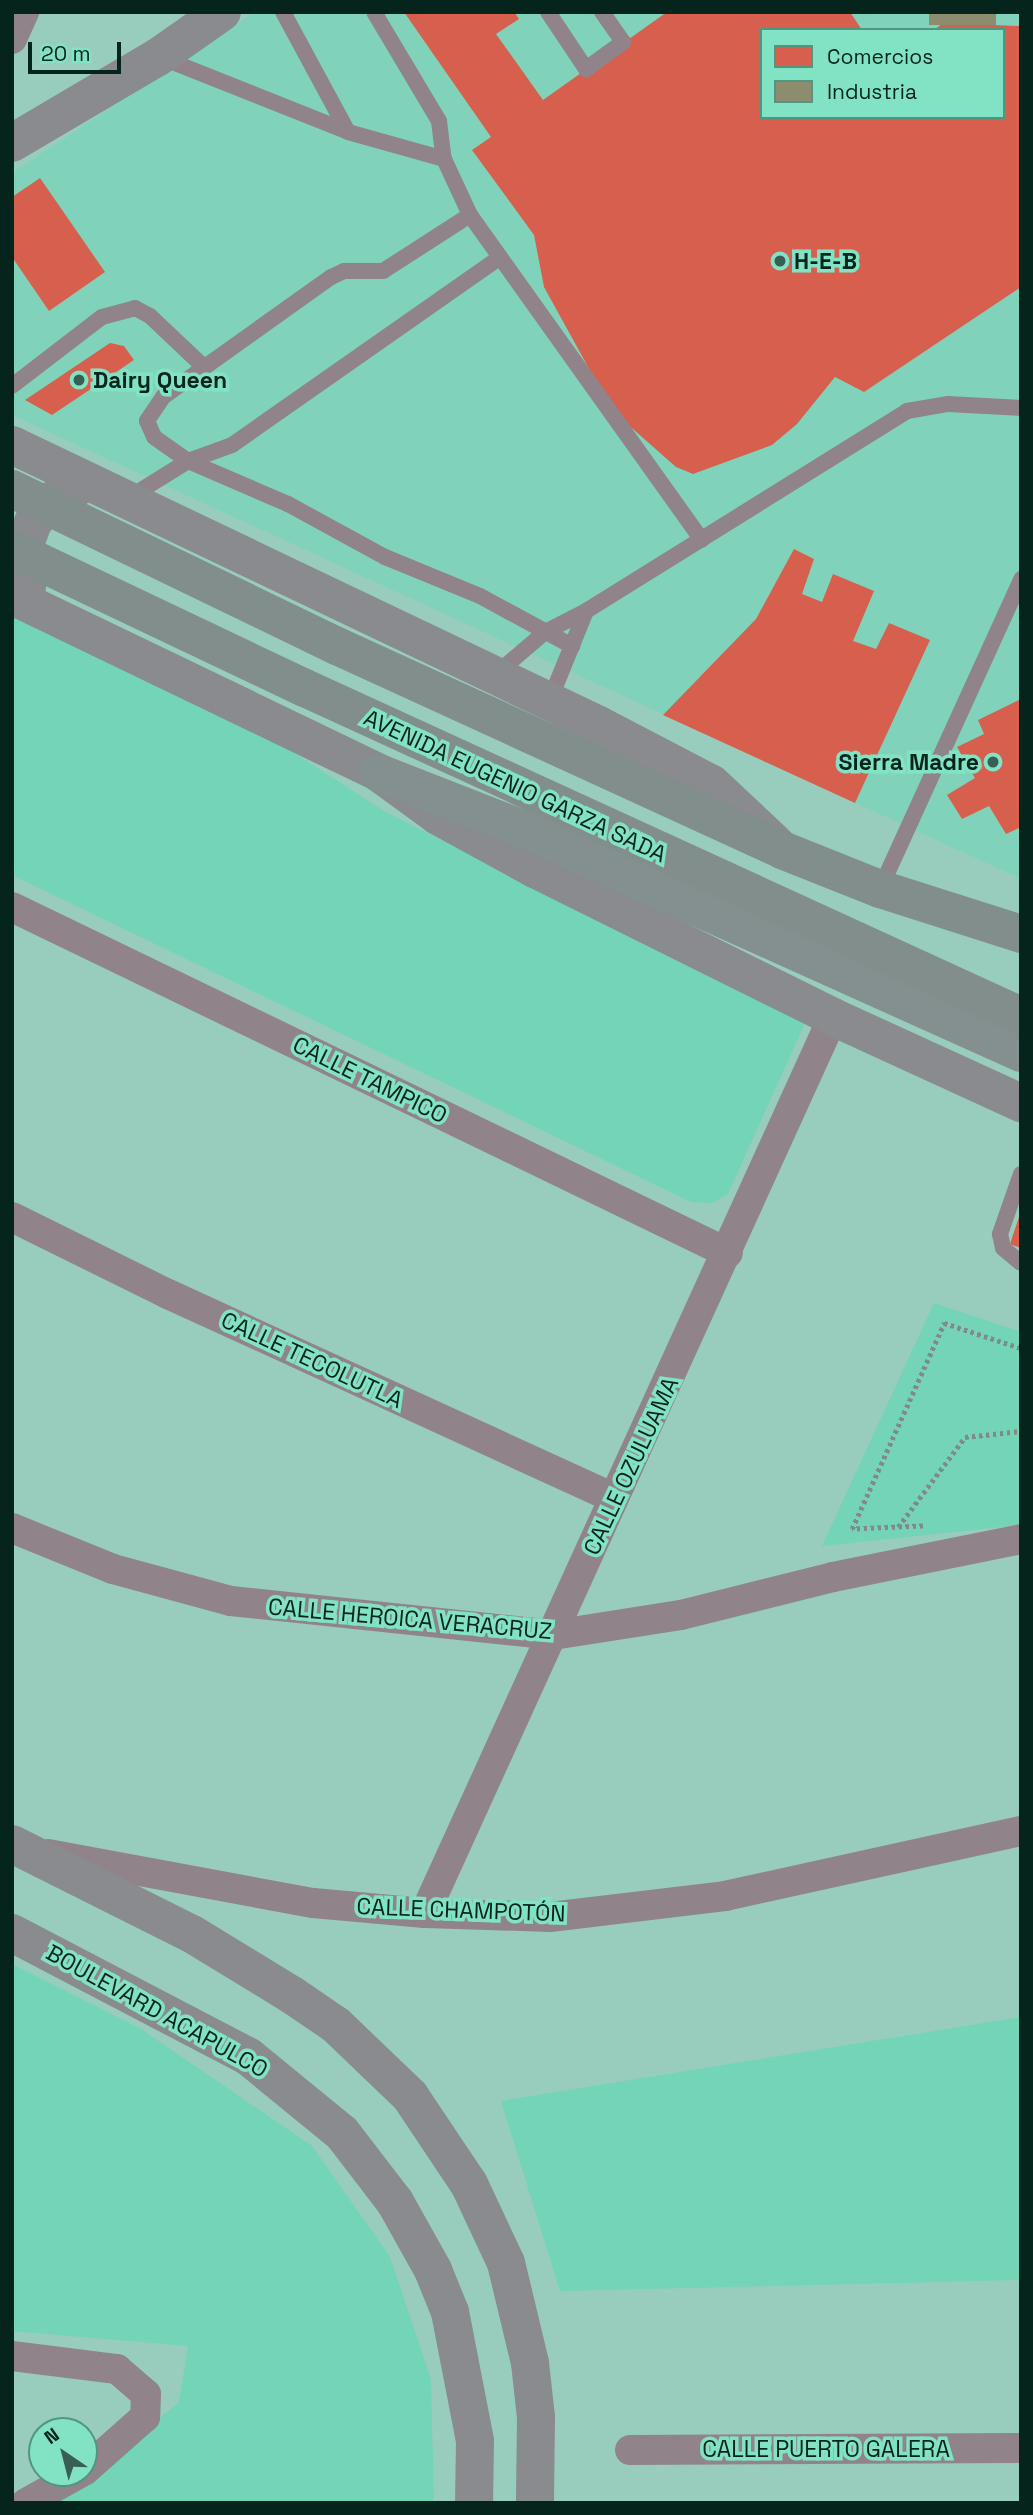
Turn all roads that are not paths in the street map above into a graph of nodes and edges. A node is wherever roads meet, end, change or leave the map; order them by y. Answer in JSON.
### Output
{"nodes":[{"id":1,"x":24,"y":12,"type":"edge"},
{"id":2,"x":222,"y":12,"type":"edge"},
{"id":3,"x":283,"y":12,"type":"edge"},
{"id":4,"x":374,"y":12,"type":"edge"},
{"id":5,"x":548,"y":12,"type":"edge"},
{"id":6,"x":602,"y":12,"type":"edge"},
{"id":7,"x":12,"y":38,"type":"edge"},
{"id":8,"x":158,"y":57,"type":"junction"},
{"id":9,"x":348,"y":132,"type":"junction"},
{"id":10,"x":12,"y":143,"type":"edge"},
{"id":11,"x":444,"y":159,"type":"junction"},
{"id":12,"x":470,"y":215,"type":"junction"},
{"id":13,"x":499,"y":258,"type":"junction"},
{"id":14,"x":204,"y":367,"type":"junction"},
{"id":15,"x":12,"y":386,"type":"edge"},
{"id":16,"x":1021,"y":408,"type":"edge"},
{"id":17,"x":12,"y":445,"type":"edge"},
{"id":18,"x":188,"y":461,"type":"junction"},
{"id":19,"x":93,"y":481,"type":"junction"},
{"id":20,"x":12,"y":489,"type":"edge"},
{"id":21,"x":128,"y":498,"type":"junction"},
{"id":22,"x":702,"y":540,"type":"junction"},
{"id":23,"x":12,"y":549,"type":"edge"},
{"id":24,"x":1021,"y":579,"type":"edge"},
{"id":25,"x":22,"y":599,"type":"edge"},
{"id":26,"x":586,"y":611,"type":"junction"},
{"id":27,"x":545,"y":632,"type":"junction"},
{"id":28,"x":572,"y":646,"type":"junction"},
{"id":29,"x":495,"y":675,"type":"junction"},
{"id":30,"x":549,"y":702,"type":"junction"},
{"id":31,"x":379,"y":773,"type":"junction"},
{"id":32,"x":782,"y":850,"type":"junction"},
{"id":33,"x":880,"y":889,"type":"junction"},
{"id":34,"x":12,"y":907,"type":"edge"},
{"id":35,"x":1021,"y":934,"type":"edge"},
{"id":36,"x":1017,"y":1011,"type":"edge"},
{"id":37,"x":833,"y":1017,"type":"junction"},
{"id":38,"x":1021,"y":1053,"type":"edge"},
{"id":39,"x":1021,"y":1103,"type":"edge"},
{"id":40,"x":1021,"y":1174,"type":"edge"},
{"id":41,"x":12,"y":1217,"type":"edge"},
{"id":42,"x":728,"y":1253,"type":"junction"},
{"id":43,"x":1021,"y":1263,"type":"edge"},
{"id":44,"x":614,"y":1498,"type":"junction"},
{"id":45,"x":12,"y":1528,"type":"edge"},
{"id":46,"x":1021,"y":1539,"type":"edge"},
{"id":47,"x":553,"y":1635,"type":"junction"},
{"id":48,"x":1021,"y":1831,"type":"edge"},
{"id":49,"x":18,"y":1847,"type":"edge"},
{"id":50,"x":425,"y":1913,"type":"junction"},
{"id":51,"x":12,"y":1933,"type":"edge"},
{"id":52,"x":12,"y":2356,"type":"edge"},
{"id":53,"x":1021,"y":2448,"type":"edge"},
{"id":54,"x":631,"y":2450,"type":"dead end"},
{"id":55,"x":98,"y":2458,"type":"edge"},
{"id":56,"x":55,"y":2487,"type":"edge"},
{"id":57,"x":26,"y":2503,"type":"edge"},
{"id":58,"x":474,"y":2503,"type":"edge"},
{"id":59,"x":535,"y":2503,"type":"edge"}],
"edges":[{"from":1,"to":7,"type":"street"},
{"from":2,"to":8,"type":"main road"},
{"from":3,"to":9,"type":"lane"},
{"from":4,"to":11,"type":"lane"},
{"from":5,"to":6,"type":"lane"},
{"from":8,"to":9,"type":"lane"},
{"from":8,"to":10,"type":"main road"},
{"from":9,"to":11,"type":"lane"},
{"from":11,"to":12,"type":"lane"},
{"from":12,"to":13,"type":"lane"},
{"from":12,"to":14,"type":"lane"},
{"from":13,"to":18,"type":"lane"},
{"from":13,"to":22,"type":"lane"},
{"from":14,"to":15,"type":"lane"},
{"from":14,"to":18,"type":"lane"},
{"from":16,"to":22,"type":"lane"},
{"from":17,"to":19,"type":"main road"},
{"from":18,"to":21,"type":"lane"},
{"from":18,"to":27,"type":"lane"},
{"from":19,"to":21,"type":"main road"},
{"from":19,"to":25,"type":"main road"},
{"from":20,"to":32,"type":"highway","bridge":true},
{"from":21,"to":29,"type":"main road"},
{"from":22,"to":26,"type":"lane"},
{"from":23,"to":36,"type":"highway","name":"AVENIDA EUGENIO GARZA SADA","bridge":true},
{"from":24,"to":33,"type":"lane"},
{"from":25,"to":31,"type":"main road"},
{"from":26,"to":27,"type":"lane"},
{"from":26,"to":28,"type":"lane"},
{"from":27,"to":28,"type":"lane"},
{"from":27,"to":29,"type":"lane"},
{"from":28,"to":30,"type":"lane"},
{"from":29,"to":30,"type":"main road"},
{"from":30,"to":32,"type":"main road"},
{"from":31,"to":37,"type":"main road"},
{"from":31,"to":38,"type":"main road"},
{"from":32,"to":33,"type":"highway"},
{"from":33,"to":35,"type":"highway"},
{"from":34,"to":42,"type":"street","name":"CALLE TAMPICO"},
{"from":37,"to":39,"type":"main road"},
{"from":37,"to":42,"type":"street","name":"CALLE OZULUAMA"},
{"from":40,"to":43,"type":"lane"},
{"from":41,"to":44,"type":"street","name":"CALLE TECOLUTLA"},
{"from":42,"to":44,"type":"street","name":"CALLE OZULUAMA"},
{"from":44,"to":47,"type":"street","name":"CALLE OZULUAMA"},
{"from":45,"to":47,"type":"street","name":"CALLE HEROICA VERACRUZ"},
{"from":46,"to":47,"type":"street","name":"CALLE HEROICA VERACRUZ"},
{"from":47,"to":50,"type":"street","name":"CALLE OZULUAMA"},
{"from":48,"to":50,"type":"street","name":"CALLE CHAMPOTÓN"},
{"from":49,"to":50,"type":"street","name":"CALLE CHAMPOTÓN"},
{"from":49,"to":59,"type":"main road"},
{"from":51,"to":58,"type":"main road","name":"BOULEVARD ACAPULCO"},
{"from":52,"to":55,"type":"street"},
{"from":53,"to":54,"type":"street","name":"CALLE PUERTO GALERA"},
{"from":56,"to":57,"type":"street"}]}
